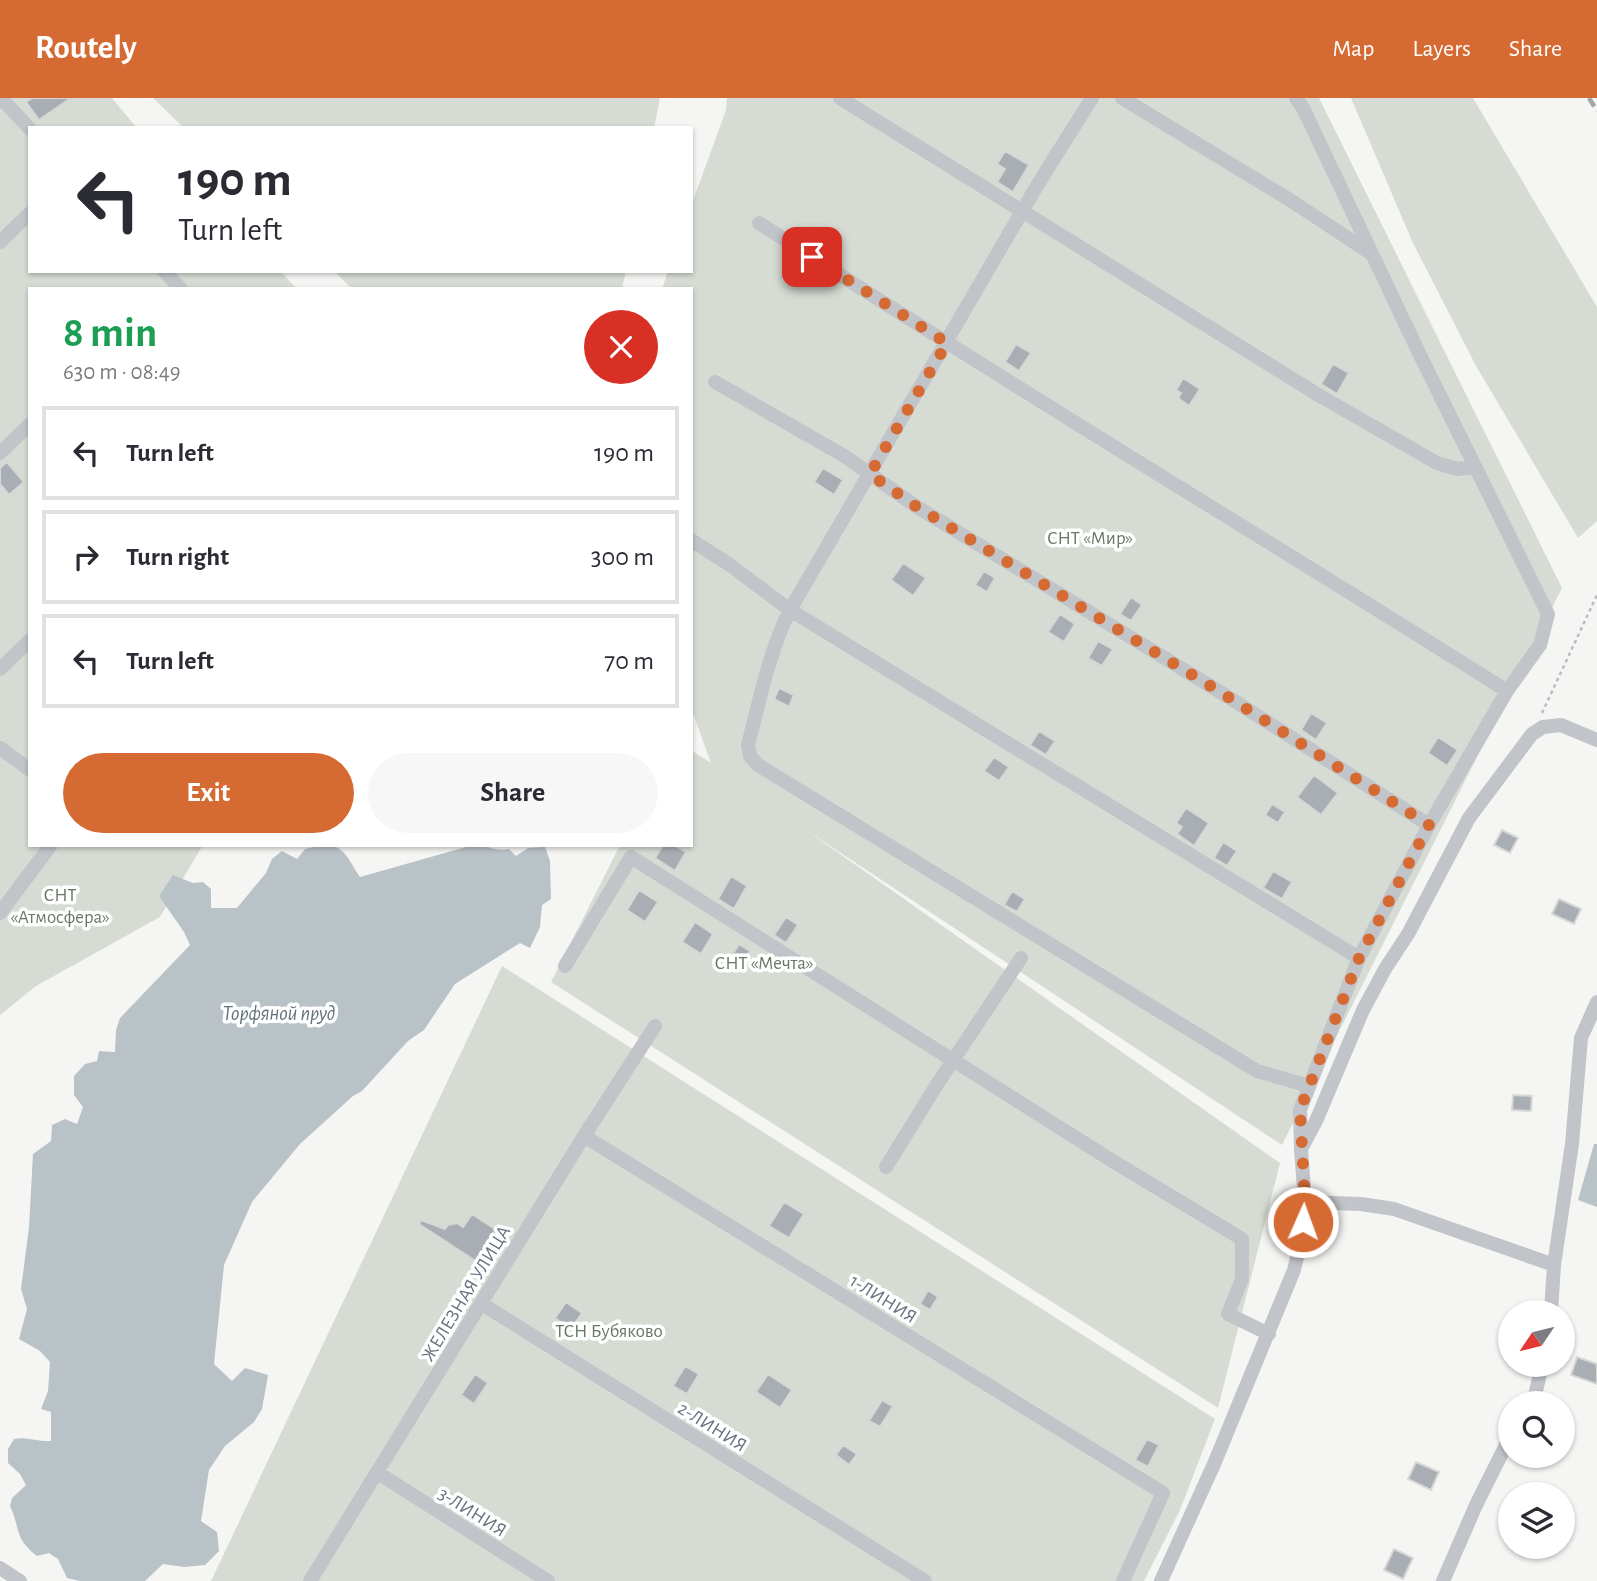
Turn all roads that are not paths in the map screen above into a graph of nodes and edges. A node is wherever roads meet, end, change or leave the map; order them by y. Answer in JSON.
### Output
{"nodes":[{"id":1,"x":1,"y":98,"type":"edge"},
{"id":2,"x":840,"y":98,"type":"edge"},
{"id":3,"x":1092,"y":98,"type":"edge"},
{"id":4,"x":1122,"y":98,"type":"edge"},
{"id":5,"x":1296,"y":98,"type":"edge"},
{"id":6,"x":28,"y":127,"type":"edge"},
{"id":7,"x":1023,"y":211,"type":"junction"},
{"id":8,"x":28,"y":216,"type":"edge"},
{"id":9,"x":759,"y":223,"type":"dead end"},
{"id":10,"x":0,"y":242,"type":"edge"},
{"id":11,"x":1373,"y":255,"type":"junction"},
{"id":12,"x":166,"y":273,"type":"edge"},
{"id":13,"x":177,"y":287,"type":"edge"},
{"id":14,"x":947,"y":343,"type":"junction"},
{"id":15,"x":715,"y":382,"type":"dead end"},
{"id":16,"x":28,"y":426,"type":"edge"},
{"id":17,"x":0,"y":453,"type":"edge"},
{"id":18,"x":1475,"y":467,"type":"junction"},
{"id":19,"x":870,"y":474,"type":"junction"},
{"id":20,"x":693,"y":541,"type":"edge"},
{"id":21,"x":790,"y":610,"type":"junction"},
{"id":22,"x":28,"y":642,"type":"edge"},
{"id":23,"x":0,"y":669,"type":"edge"},
{"id":24,"x":1507,"y":691,"type":"junction"},
{"id":25,"x":1597,"y":740,"type":"edge"},
{"id":26,"x":0,"y":748,"type":"edge"},
{"id":27,"x":28,"y":769,"type":"edge"},
{"id":28,"x":1429,"y":825,"type":"junction"},
{"id":29,"x":50,"y":847,"type":"edge"},
{"id":30,"x":0,"y":913,"type":"edge"},
{"id":31,"x":1021,"y":958,"type":"dead end"},
{"id":32,"x":1359,"y":958,"type":"junction"},
{"id":33,"x":565,"y":966,"type":"dead end"},
{"id":34,"x":1597,"y":1002,"type":"edge"},
{"id":35,"x":654,"y":1026,"type":"dead end"},
{"id":36,"x":955,"y":1060,"type":"junction"},
{"id":37,"x":1309,"y":1086,"type":"junction"},
{"id":38,"x":584,"y":1136,"type":"junction"},
{"id":39,"x":1301,"y":1149,"type":"junction"},
{"id":40,"x":886,"y":1167,"type":"dead end"},
{"id":41,"x":1305,"y":1202,"type":"junction"},
{"id":42,"x":1554,"y":1265,"type":"junction"},
{"id":43,"x":1552,"y":1300,"type":"edge"},
{"id":44,"x":482,"y":1304,"type":"junction"},
{"id":45,"x":1269,"y":1334,"type":"junction"},
{"id":46,"x":1498,"y":1461,"type":"edge"},
{"id":47,"x":378,"y":1473,"type":"junction"},
{"id":48,"x":0,"y":1568,"type":"edge"},
{"id":49,"x":20,"y":1581,"type":"edge"},
{"id":50,"x":310,"y":1581,"type":"edge"},
{"id":51,"x":548,"y":1581,"type":"edge"},
{"id":52,"x":925,"y":1581,"type":"edge"},
{"id":53,"x":1123,"y":1581,"type":"edge"},
{"id":54,"x":1161,"y":1581,"type":"edge"},
{"id":55,"x":1443,"y":1581,"type":"edge"}],
"edges":[{"from":1,"to":6,"type":"street"},
{"from":2,"to":7,"type":"street"},
{"from":3,"to":7,"type":"street"},
{"from":4,"to":11,"type":"street"},
{"from":5,"to":11,"type":"street"},
{"from":7,"to":14,"type":"street"},
{"from":7,"to":18,"type":"street"},
{"from":8,"to":10,"type":"street"},
{"from":9,"to":14,"type":"street"},
{"from":11,"to":18,"type":"street"},
{"from":12,"to":13,"type":"street"},
{"from":14,"to":19,"type":"street"},
{"from":14,"to":24,"type":"street"},
{"from":15,"to":19,"type":"street"},
{"from":16,"to":17,"type":"street"},
{"from":18,"to":24,"type":"street"},
{"from":19,"to":21,"type":"street"},
{"from":19,"to":28,"type":"street"},
{"from":20,"to":21,"type":"street"},
{"from":21,"to":32,"type":"street"},
{"from":21,"to":37,"type":"street"},
{"from":22,"to":23,"type":"street"},
{"from":24,"to":28,"type":"street"},
{"from":25,"to":39,"type":"street"},
{"from":26,"to":27,"type":"street"},
{"from":28,"to":32,"type":"street"},
{"from":29,"to":30,"type":"street"},
{"from":31,"to":36,"type":"street"},
{"from":32,"to":37,"type":"street"},
{"from":33,"to":36,"type":"street"},
{"from":34,"to":42,"type":"street"},
{"from":35,"to":38,"type":"street","name":"ЖЕЛЕЗНАЯ УЛИЦА"},
{"from":36,"to":40,"type":"street"},
{"from":36,"to":45,"type":"street"},
{"from":37,"to":39,"type":"street"},
{"from":38,"to":44,"type":"street","name":"ЖЕЛЕЗНАЯ УЛИЦА"},
{"from":38,"to":53,"type":"street","name":"1-ЛИНИЯ"},
{"from":39,"to":41,"type":"street"},
{"from":41,"to":42,"type":"street"},
{"from":41,"to":45,"type":"street"},
{"from":42,"to":43,"type":"street"},
{"from":44,"to":47,"type":"street","name":"ЖЕЛЕЗНАЯ УЛИЦА"},
{"from":44,"to":52,"type":"street","name":"2-ЛИНИЯ"},
{"from":45,"to":54,"type":"street"},
{"from":46,"to":55,"type":"street"},
{"from":47,"to":50,"type":"street","name":"ЖЕЛЕЗНАЯ УЛИЦА"},
{"from":47,"to":51,"type":"street","name":"3-ЛИНИЯ"},
{"from":48,"to":49,"type":"street"}]}
